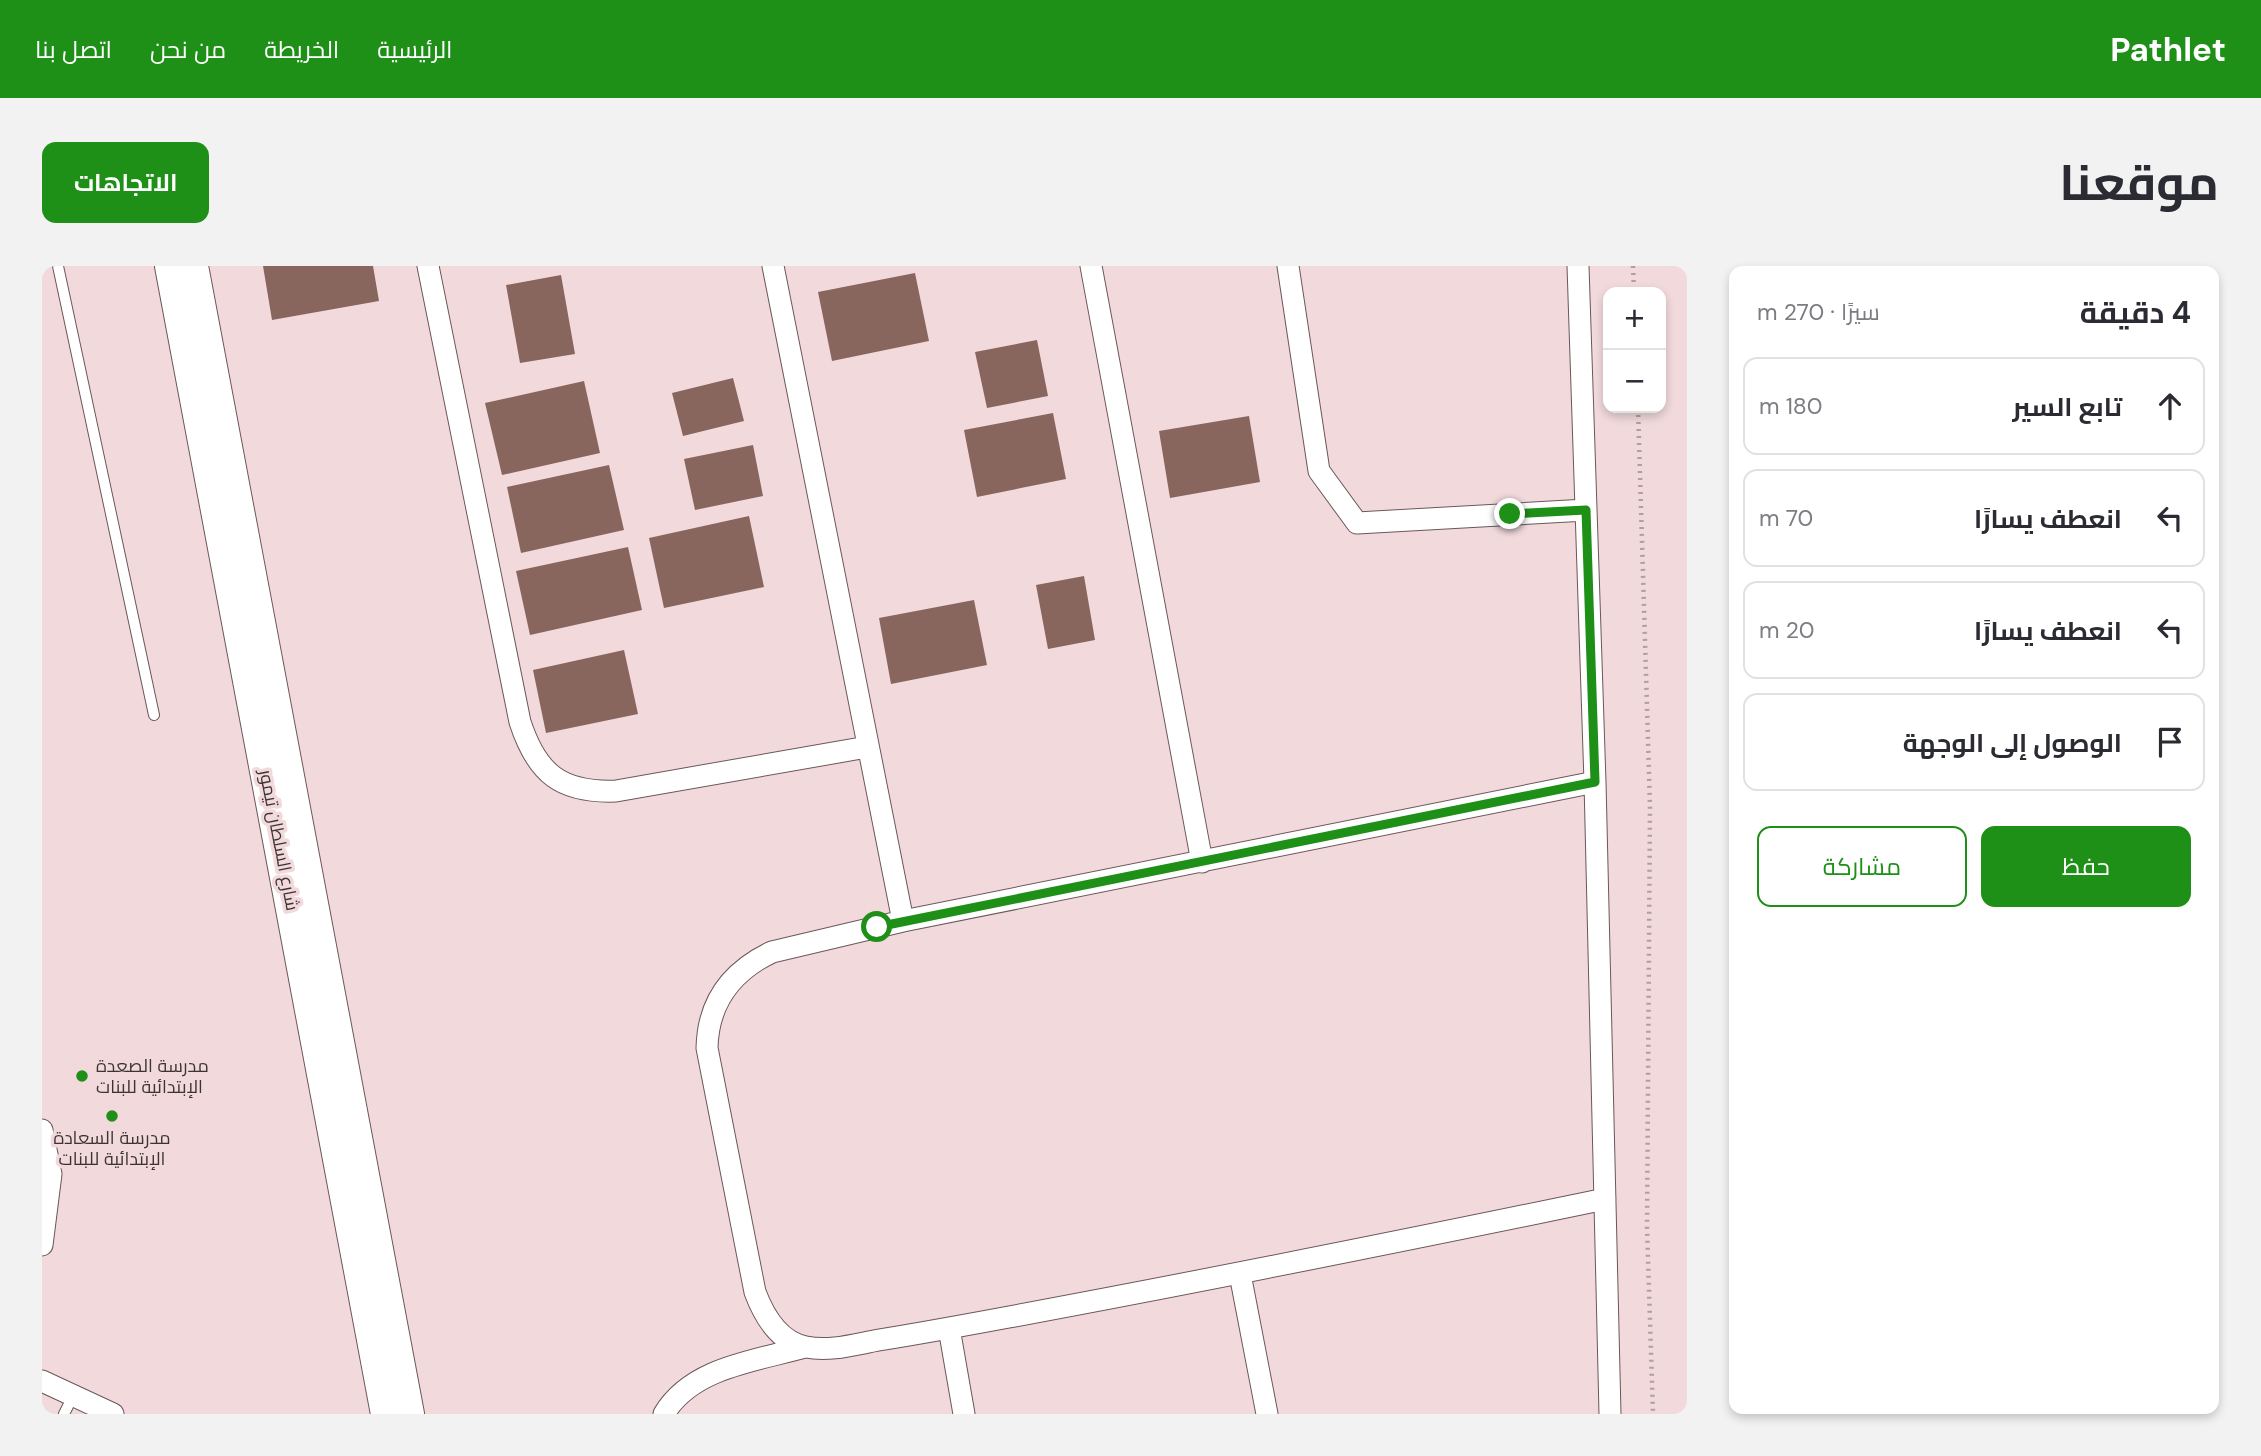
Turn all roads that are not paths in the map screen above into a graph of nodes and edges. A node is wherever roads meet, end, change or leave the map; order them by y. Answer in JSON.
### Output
{"nodes":[{"id":1,"x":58,"y":266,"type":"edge"},
{"id":2,"x":170,"y":266,"type":"edge"},
{"id":3,"x":193,"y":266,"type":"edge"},
{"id":4,"x":428,"y":266,"type":"edge"},
{"id":5,"x":773,"y":266,"type":"edge"},
{"id":6,"x":1091,"y":266,"type":"edge"},
{"id":7,"x":1289,"y":266,"type":"edge"},
{"id":8,"x":1578,"y":266,"type":"edge"},
{"id":9,"x":1586,"y":510,"type":"junction"},
{"id":10,"x":154,"y":715,"type":"dead end"},
{"id":11,"x":867,"y":747,"type":"junction"},
{"id":12,"x":1595,"y":782,"type":"junction"},
{"id":13,"x":1202,"y":862,"type":"junction"},
{"id":14,"x":903,"y":921,"type":"junction"},
{"id":15,"x":42,"y":1130,"type":"edge"},
{"id":16,"x":1605,"y":1199,"type":"junction"},
{"id":17,"x":42,"y":1245,"type":"edge"},
{"id":18,"x":1240,"y":1274,"type":"junction"},
{"id":19,"x":949,"y":1328,"type":"junction"},
{"id":20,"x":805,"y":1347,"type":"junction"},
{"id":21,"x":42,"y":1381,"type":"edge"},
{"id":22,"x":69,"y":1405,"type":"edge"},
{"id":23,"x":113,"y":1414,"type":"edge"},
{"id":24,"x":386,"y":1414,"type":"edge"},
{"id":25,"x":409,"y":1414,"type":"edge"},
{"id":26,"x":664,"y":1414,"type":"edge"},
{"id":27,"x":964,"y":1414,"type":"edge"},
{"id":28,"x":1267,"y":1414,"type":"edge"},
{"id":29,"x":1610,"y":1414,"type":"edge"}],
"edges":[{"from":1,"to":10,"type":"lane"},
{"from":2,"to":24,"type":"main road","name":"شارع السلطان تيمور"},
{"from":3,"to":25,"type":"main road","name":"شارع السلطان تيمور"},
{"from":4,"to":11,"type":"street"},
{"from":5,"to":11,"type":"street"},
{"from":6,"to":13,"type":"street"},
{"from":7,"to":9,"type":"street"},
{"from":8,"to":9,"type":"street"},
{"from":9,"to":12,"type":"street"},
{"from":11,"to":14,"type":"street"},
{"from":12,"to":13,"type":"street"},
{"from":12,"to":16,"type":"street"},
{"from":13,"to":14,"type":"street"},
{"from":14,"to":20,"type":"street"},
{"from":15,"to":17,"type":"street"},
{"from":16,"to":18,"type":"street"},
{"from":16,"to":29,"type":"street"},
{"from":18,"to":19,"type":"street"},
{"from":18,"to":28,"type":"street"},
{"from":19,"to":20,"type":"street"},
{"from":19,"to":27,"type":"street"},
{"from":20,"to":26,"type":"street"},
{"from":21,"to":22,"type":"street"},
{"from":22,"to":23,"type":"street"}]}
